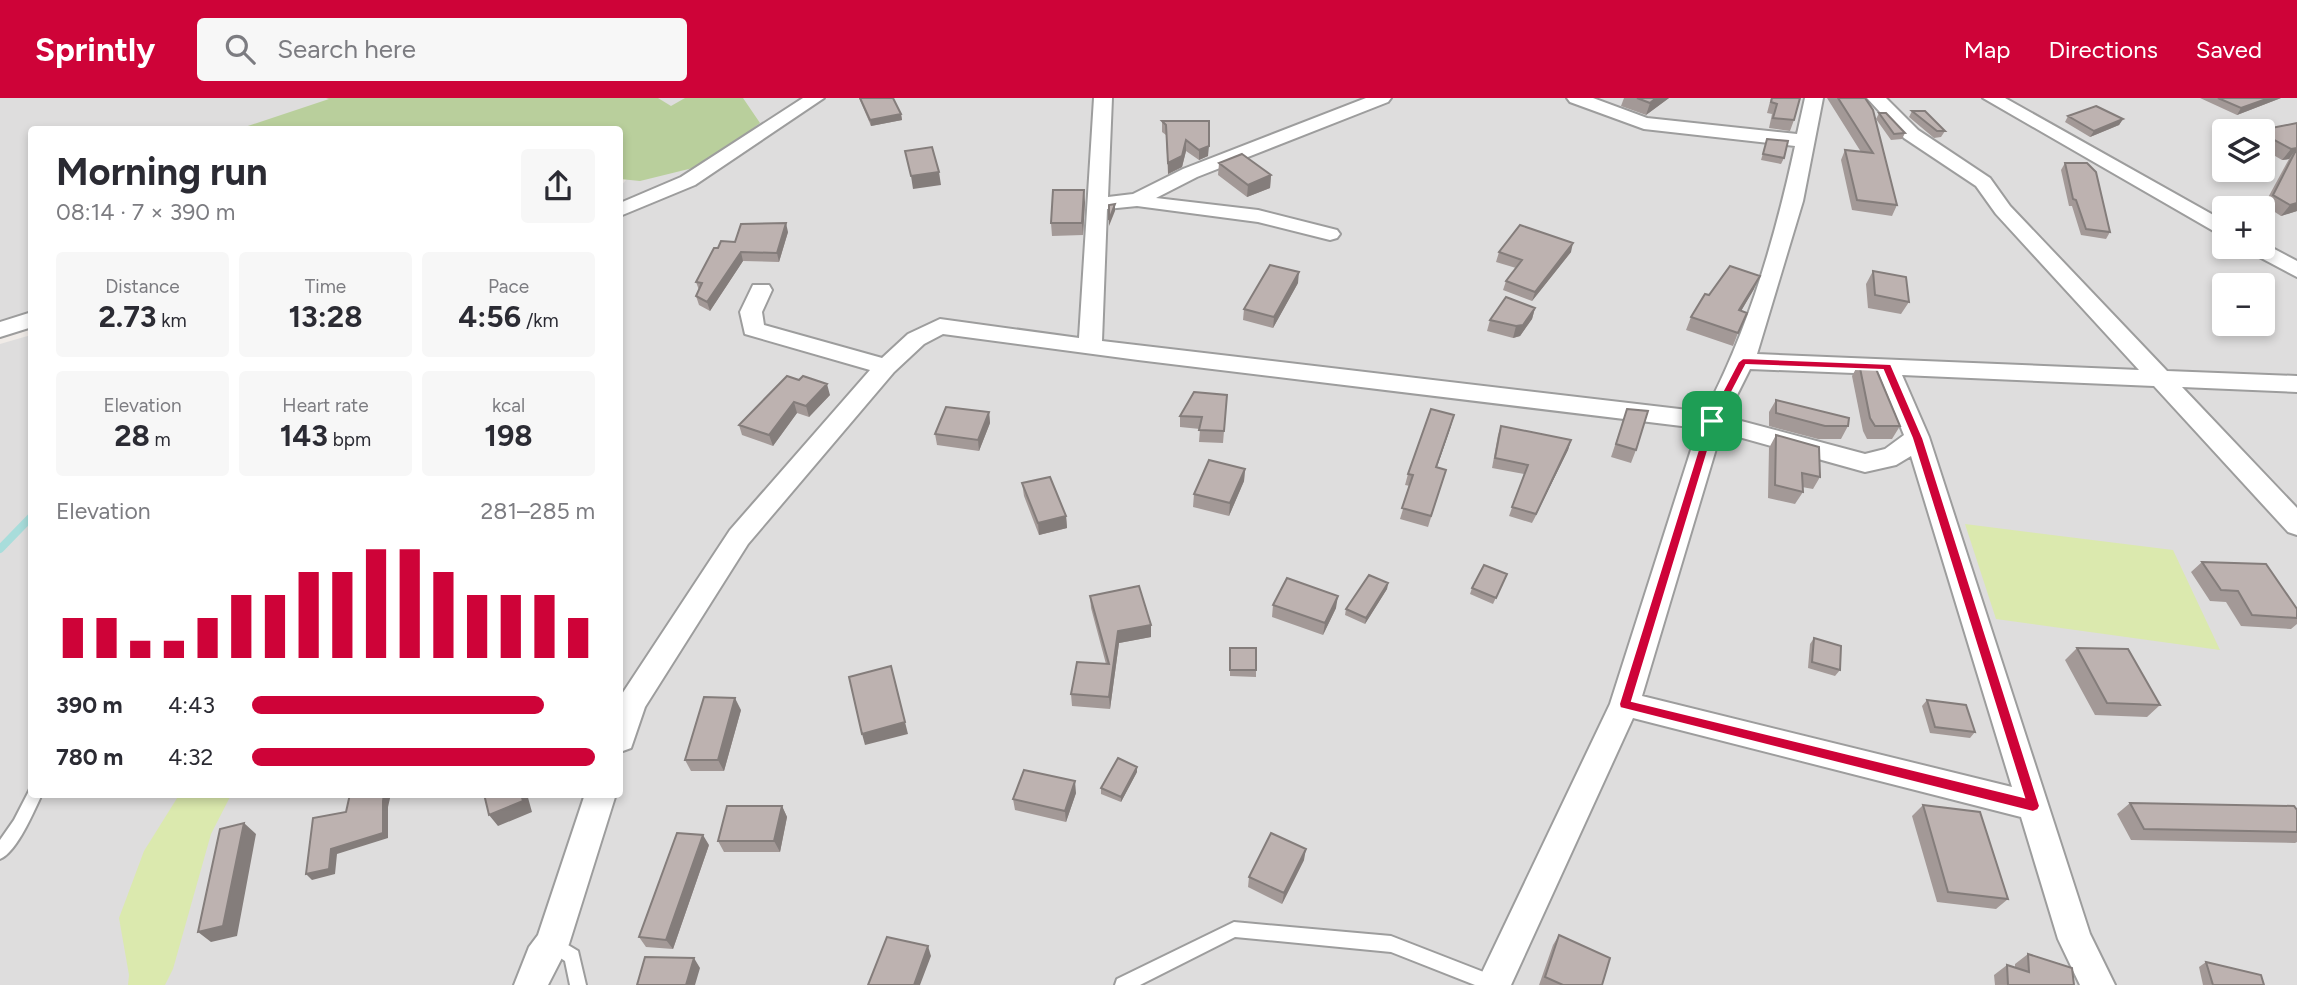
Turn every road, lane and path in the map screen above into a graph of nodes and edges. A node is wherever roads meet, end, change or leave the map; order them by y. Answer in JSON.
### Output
{"nodes":[{"id":1,"x":815,"y":98,"type":"edge"},
{"id":2,"x":1103,"y":98,"type":"edge"},
{"id":3,"x":1381,"y":98,"type":"edge"},
{"id":4,"x":1576,"y":98,"type":"edge"},
{"id":5,"x":1814,"y":98,"type":"edge"},
{"id":6,"x":1876,"y":98,"type":"edge"},
{"id":7,"x":1992,"y":98,"type":"edge"},
{"id":8,"x":1805,"y":141,"type":"junction"},
{"id":9,"x":1137,"y":200,"type":"junction"},
{"id":10,"x":1097,"y":204,"type":"junction"},
{"id":11,"x":623,"y":209,"type":"edge"},
{"id":12,"x":2212,"y":222,"type":"edge"},
{"id":13,"x":1330,"y":234,"type":"dead end"},
{"id":14,"x":2275,"y":258,"type":"edge"},
{"id":15,"x":2297,"y":270,"type":"edge"},
{"id":16,"x":761,"y":290,"type":"dead end"},
{"id":17,"x":28,"y":320,"type":"edge"},
{"id":18,"x":0,"y":330,"type":"edge"},
{"id":19,"x":1090,"y":346,"type":"junction"},
{"id":20,"x":1743,"y":362,"type":"junction"},
{"id":21,"x":886,"y":367,"type":"junction"},
{"id":22,"x":1887,"y":367,"type":"junction"},
{"id":23,"x":2157,"y":376,"type":"junction"},
{"id":24,"x":2297,"y":384,"type":"edge"},
{"id":25,"x":1712,"y":421,"type":"junction"},
{"id":26,"x":1917,"y":438,"type":"junction"},
{"id":27,"x":2297,"y":525,"type":"edge"},
{"id":28,"x":626,"y":703,"type":"edge"},
{"id":29,"x":1625,"y":704,"type":"junction"},
{"id":30,"x":623,"y":721,"type":"edge"},
{"id":31,"x":33,"y":798,"type":"edge"},
{"id":32,"x":600,"y":798,"type":"edge"},
{"id":33,"x":2033,"y":806,"type":"junction"},
{"id":34,"x":0,"y":852,"type":"edge"},
{"id":35,"x":552,"y":944,"type":"junction"},
{"id":36,"x":1493,"y":984,"type":"edge"},
{"id":37,"x":531,"y":985,"type":"edge"},
{"id":38,"x":578,"y":985,"type":"edge"},
{"id":39,"x":1123,"y":985,"type":"edge"},
{"id":40,"x":2098,"y":985,"type":"edge"}],
"edges":[{"from":1,"to":11,"type":"street"},
{"from":2,"to":10,"type":"street"},
{"from":3,"to":9,"type":"street"},
{"from":4,"to":8,"type":"street"},
{"from":5,"to":8,"type":"street"},
{"from":6,"to":23,"type":"street"},
{"from":7,"to":12,"type":"street"},
{"from":8,"to":20,"type":"street"},
{"from":9,"to":10,"type":"street"},
{"from":9,"to":13,"type":"street"},
{"from":10,"to":19,"type":"street"},
{"from":14,"to":15,"type":"street"},
{"from":16,"to":21,"type":"street"},
{"from":17,"to":18,"type":"street"},
{"from":19,"to":21,"type":"street"},
{"from":19,"to":25,"type":"street"},
{"from":20,"to":22,"type":"street"},
{"from":20,"to":25,"type":"street"},
{"from":21,"to":28,"type":"street"},
{"from":22,"to":23,"type":"street"},
{"from":22,"to":26,"type":"street"},
{"from":23,"to":24,"type":"street"},
{"from":23,"to":27,"type":"street"},
{"from":25,"to":26,"type":"street"},
{"from":25,"to":29,"type":"street"},
{"from":26,"to":33,"type":"street"},
{"from":28,"to":30,"type":"street"},
{"from":29,"to":33,"type":"street"},
{"from":29,"to":36,"type":"street"},
{"from":31,"to":34,"type":"lane"},
{"from":32,"to":35,"type":"street"},
{"from":33,"to":40,"type":"street"},
{"from":35,"to":37,"type":"street"},
{"from":35,"to":38,"type":"lane"},
{"from":36,"to":39,"type":"lane"}]}
